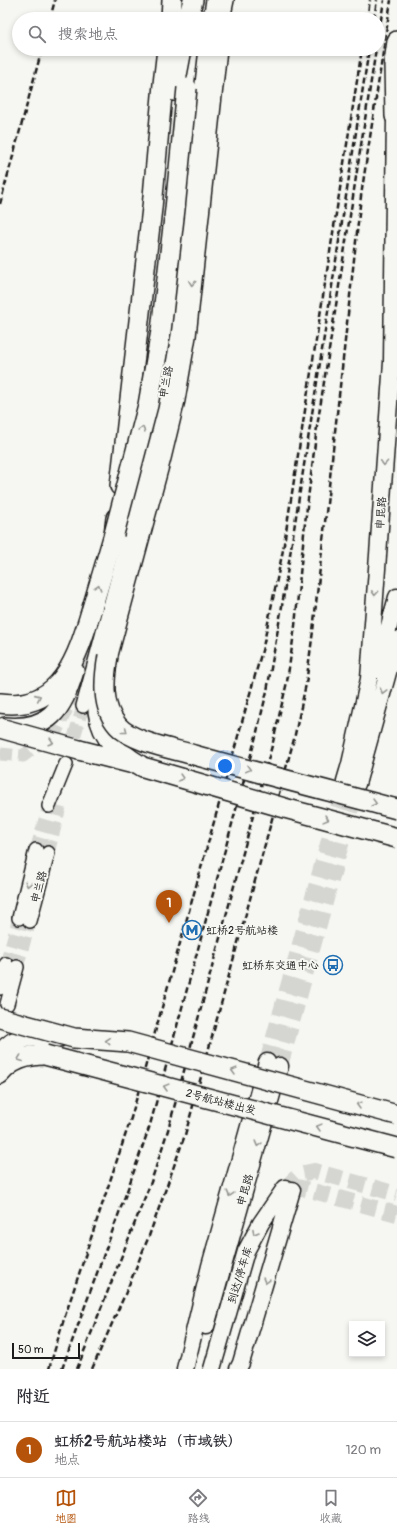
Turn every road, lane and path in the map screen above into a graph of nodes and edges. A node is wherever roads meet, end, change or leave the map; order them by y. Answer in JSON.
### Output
{"nodes":[{"id":1,"x":172,"y":0,"type":"edge"},
{"id":2,"x":212,"y":5,"type":"edge"},
{"id":3,"x":171,"y":12,"type":"edge"},
{"id":4,"x":200,"y":12,"type":"edge"},
{"id":5,"x":203,"y":12,"type":"edge"},
{"id":6,"x":397,"y":42,"type":"edge"},
{"id":7,"x":166,"y":56,"type":"edge"},
{"id":8,"x":172,"y":56,"type":"edge"},
{"id":9,"x":180,"y":56,"type":"edge"},
{"id":10,"x":190,"y":56,"type":"edge"},
{"id":11,"x":205,"y":56,"type":"edge"},
{"id":12,"x":216,"y":56,"type":"edge"},
{"id":13,"x":174,"y":86,"type":"junction"},
{"id":14,"x":395,"y":116,"type":"joint"},
{"id":15,"x":396,"y":151,"type":"edge"},
{"id":16,"x":140,"y":409,"type":"dead end"},
{"id":17,"x":114,"y":534,"type":"junction"},
{"id":18,"x":397,"y":597,"type":"edge"},
{"id":19,"x":397,"y":640,"type":"edge"},
{"id":20,"x":82,"y":644,"type":"junction"},
{"id":21,"x":108,"y":656,"type":"junction"},
{"id":22,"x":0,"y":703,"type":"edge"},
{"id":23,"x":82,"y":706,"type":"tunnel mouth"},
{"id":24,"x":0,"y":727,"type":"edge"},
{"id":25,"x":66,"y":764,"type":"tunnel mouth"},
{"id":26,"x":350,"y":764,"type":"junction"},
{"id":27,"x":143,"y":767,"type":"junction"},
{"id":28,"x":54,"y":807,"type":"tunnel mouth"},
{"id":29,"x":397,"y":809,"type":"edge"},
{"id":30,"x":397,"y":838,"type":"edge"},
{"id":31,"x":42,"y":852,"type":"tunnel mouth"},
{"id":32,"x":24,"y":919,"type":"tunnel mouth"},
{"id":33,"x":0,"y":988,"type":"edge"},
{"id":34,"x":4,"y":1011,"type":"edge"},
{"id":35,"x":74,"y":1038,"type":"junction"},
{"id":36,"x":0,"y":1057,"type":"edge"},
{"id":37,"x":0,"y":1074,"type":"edge"},
{"id":38,"x":397,"y":1115,"type":"edge"},
{"id":39,"x":397,"y":1148,"type":"edge"},
{"id":40,"x":210,"y":1266,"type":"junction"},
{"id":41,"x":210,"y":1313,"type":"junction"},
{"id":42,"x":239,"y":1366,"type":"edge"},
{"id":43,"x":185,"y":1369,"type":"edge"},
{"id":44,"x":195,"y":1369,"type":"edge"},
{"id":45,"x":212,"y":1369,"type":"edge"}],
"edges":[{"from":1,"to":3,"type":"highway"},
{"from":2,"to":4,"type":"highway"},
{"from":2,"to":5,"type":"highway"},
{"from":6,"to":14,"type":"highway"},
{"from":7,"to":17,"type":"highway","bridge":true},
{"from":8,"to":13,"type":"highway"},
{"from":9,"to":13,"type":"highway"},
{"from":17,"to":10,"type":"highway","one_way":true,"bridge":true},
{"from":11,"to":23,"type":"street","name":"申兰路"},
{"from":12,"to":21,"type":"highway","one_way":true},
{"from":13,"to":16,"type":"highway"},
{"from":14,"to":15,"type":"main road","name":"申昆路"},
{"from":15,"to":26,"type":"main road","name":"申昆路","one_way":true},
{"from":20,"to":17,"type":"highway","one_way":true},
{"from":18,"to":26,"type":"main road","name":"申昆路"},
{"from":19,"to":26,"type":"main road","name":"申昆路","one_way":true},
{"from":22,"to":20,"type":"highway","one_way":true},
{"from":20,"to":24,"type":"highway"},
{"from":21,"to":27,"type":"highway","bridge":true},
{"from":21,"to":29,"type":"highway","one_way":true,"bridge":true},
{"from":24,"to":27,"type":"highway","one_way":true,"bridge":true},
{"from":25,"to":28,"type":"street"},
{"from":27,"to":30,"type":"highway","one_way":true,"bridge":true},
{"from":31,"to":32,"type":"street","name":"申兰路"},
{"from":33,"to":34,"type":"street"},
{"from":34,"to":35,"type":"highway","bridge":true},
{"from":35,"to":36,"type":"highway","bridge":true},
{"from":38,"to":35,"type":"highway","one_way":true,"bridge":true},
{"from":39,"to":37,"type":"highway","name":"2号航站楼出发","one_way":true,"bridge":true},
{"from":40,"to":41,"type":"main road","name":"申昆路"},
{"from":40,"to":41,"type":"main road","name":"申昆路"},
{"from":40,"to":43,"type":"main road","name":"申昆路"},
{"from":41,"to":44,"type":"main road","name":"申昆路"},
{"from":42,"to":45,"type":"main road","name":"到达/停车库"}]}
